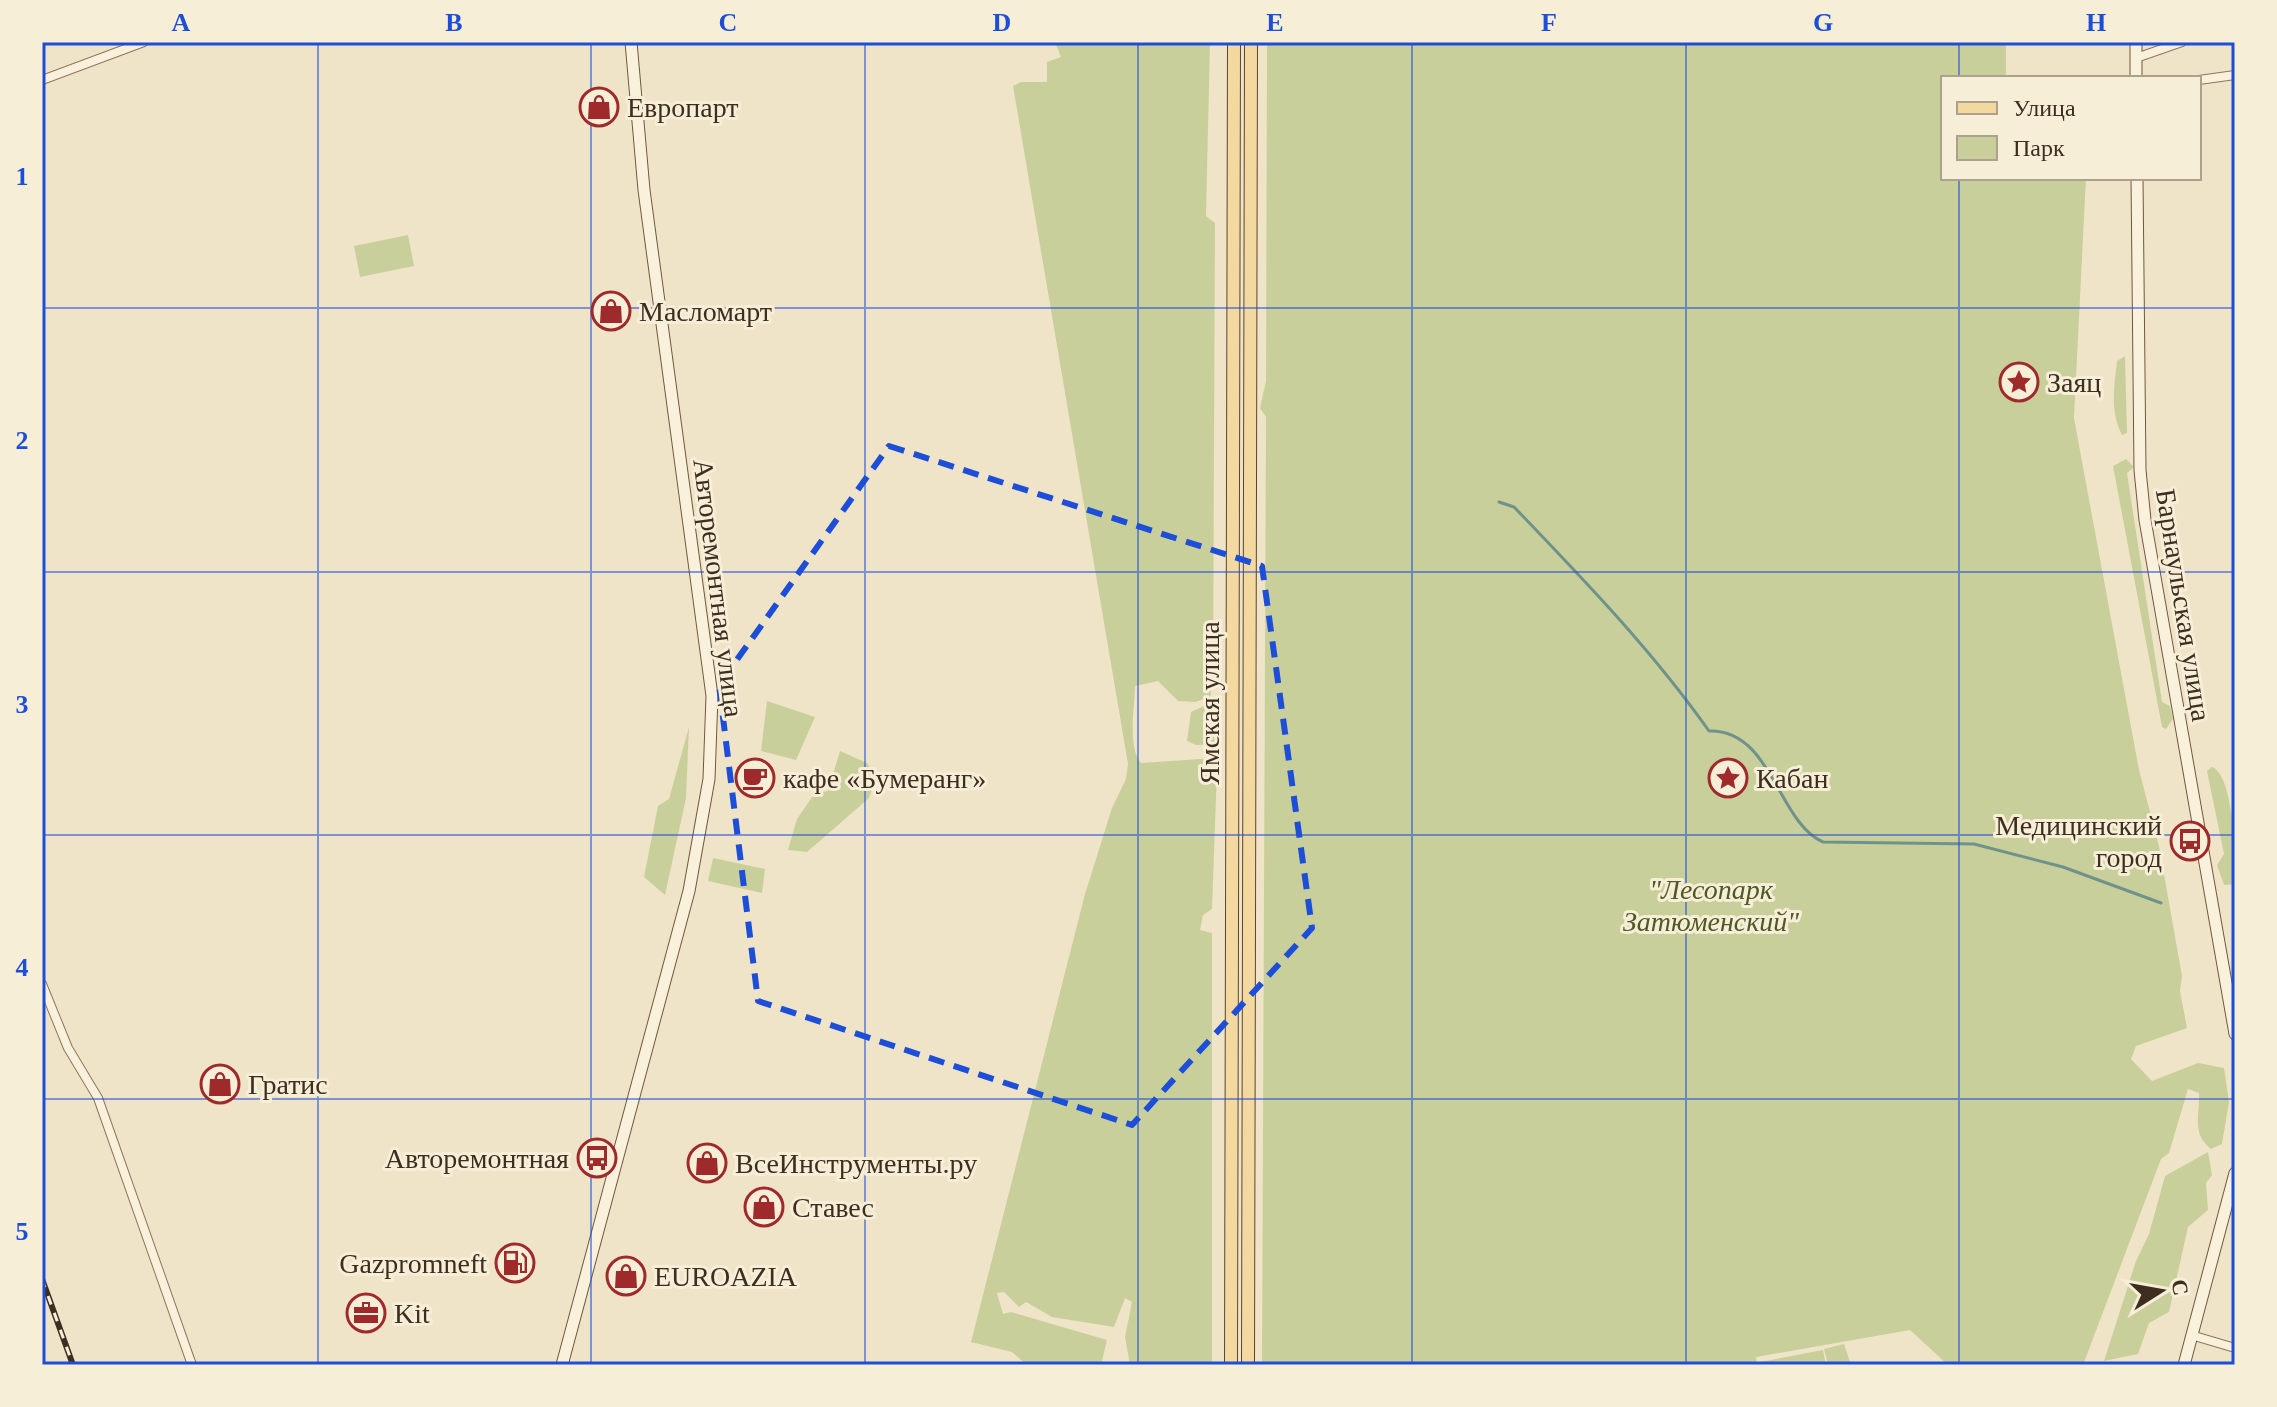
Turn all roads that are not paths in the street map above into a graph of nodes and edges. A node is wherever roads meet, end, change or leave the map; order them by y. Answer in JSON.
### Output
{"nodes":[{"id":1,"x":144,"y":42,"type":"edge"},
{"id":2,"x":631,"y":42,"type":"edge"},
{"id":3,"x":1234,"y":42,"type":"edge"},
{"id":4,"x":1251,"y":42,"type":"edge"},
{"id":5,"x":2136,"y":42,"type":"edge"},
{"id":6,"x":2182,"y":42,"type":"edge"},
{"id":7,"x":2136,"y":58,"type":"junction"},
{"id":8,"x":2235,"y":75,"type":"edge"},
{"id":9,"x":2136,"y":76,"type":"edge"},
{"id":10,"x":42,"y":80,"type":"edge"},
{"id":11,"x":2201,"y":80,"type":"edge"},
{"id":12,"x":2137,"y":180,"type":"edge"},
{"id":13,"x":42,"y":984,"type":"edge"},
{"id":14,"x":2235,"y":1034,"type":"edge"},
{"id":15,"x":1233,"y":1103,"type":"junction"},
{"id":16,"x":1250,"y":1103,"type":"junction"},
{"id":17,"x":2235,"y":1173,"type":"edge"},
{"id":18,"x":2232,"y":1198,"type":"edge"},
{"id":19,"x":2191,"y":1335,"type":"junction"},
{"id":20,"x":2235,"y":1348,"type":"edge"},
{"id":21,"x":192,"y":1365,"type":"edge"},
{"id":22,"x":562,"y":1365,"type":"edge"},
{"id":23,"x":1231,"y":1365,"type":"edge"},
{"id":24,"x":1248,"y":1365,"type":"edge"},
{"id":25,"x":2184,"y":1365,"type":"edge"}],
"edges":[{"from":1,"to":10,"type":"street"},
{"from":2,"to":22,"type":"street","name":"Авторемонтная улица"},
{"from":3,"to":15,"type":"main road","name":"Ямская улица"},
{"from":4,"to":16,"type":"main road","name":"Ямская улица"},
{"from":5,"to":7,"type":"street"},
{"from":6,"to":7,"type":"street"},
{"from":7,"to":9,"type":"street"},
{"from":8,"to":11,"type":"street"},
{"from":12,"to":14,"type":"street","name":"Барнаульская улица"},
{"from":13,"to":21,"type":"street"},
{"from":15,"to":16,"type":"main road"},
{"from":15,"to":23,"type":"main road","name":"Ямская улица"},
{"from":16,"to":24,"type":"main road","name":"Ямская улица"},
{"from":17,"to":18,"type":"street"},
{"from":18,"to":19,"type":"street"},
{"from":19,"to":20,"type":"street"},
{"from":19,"to":25,"type":"street"}]}
